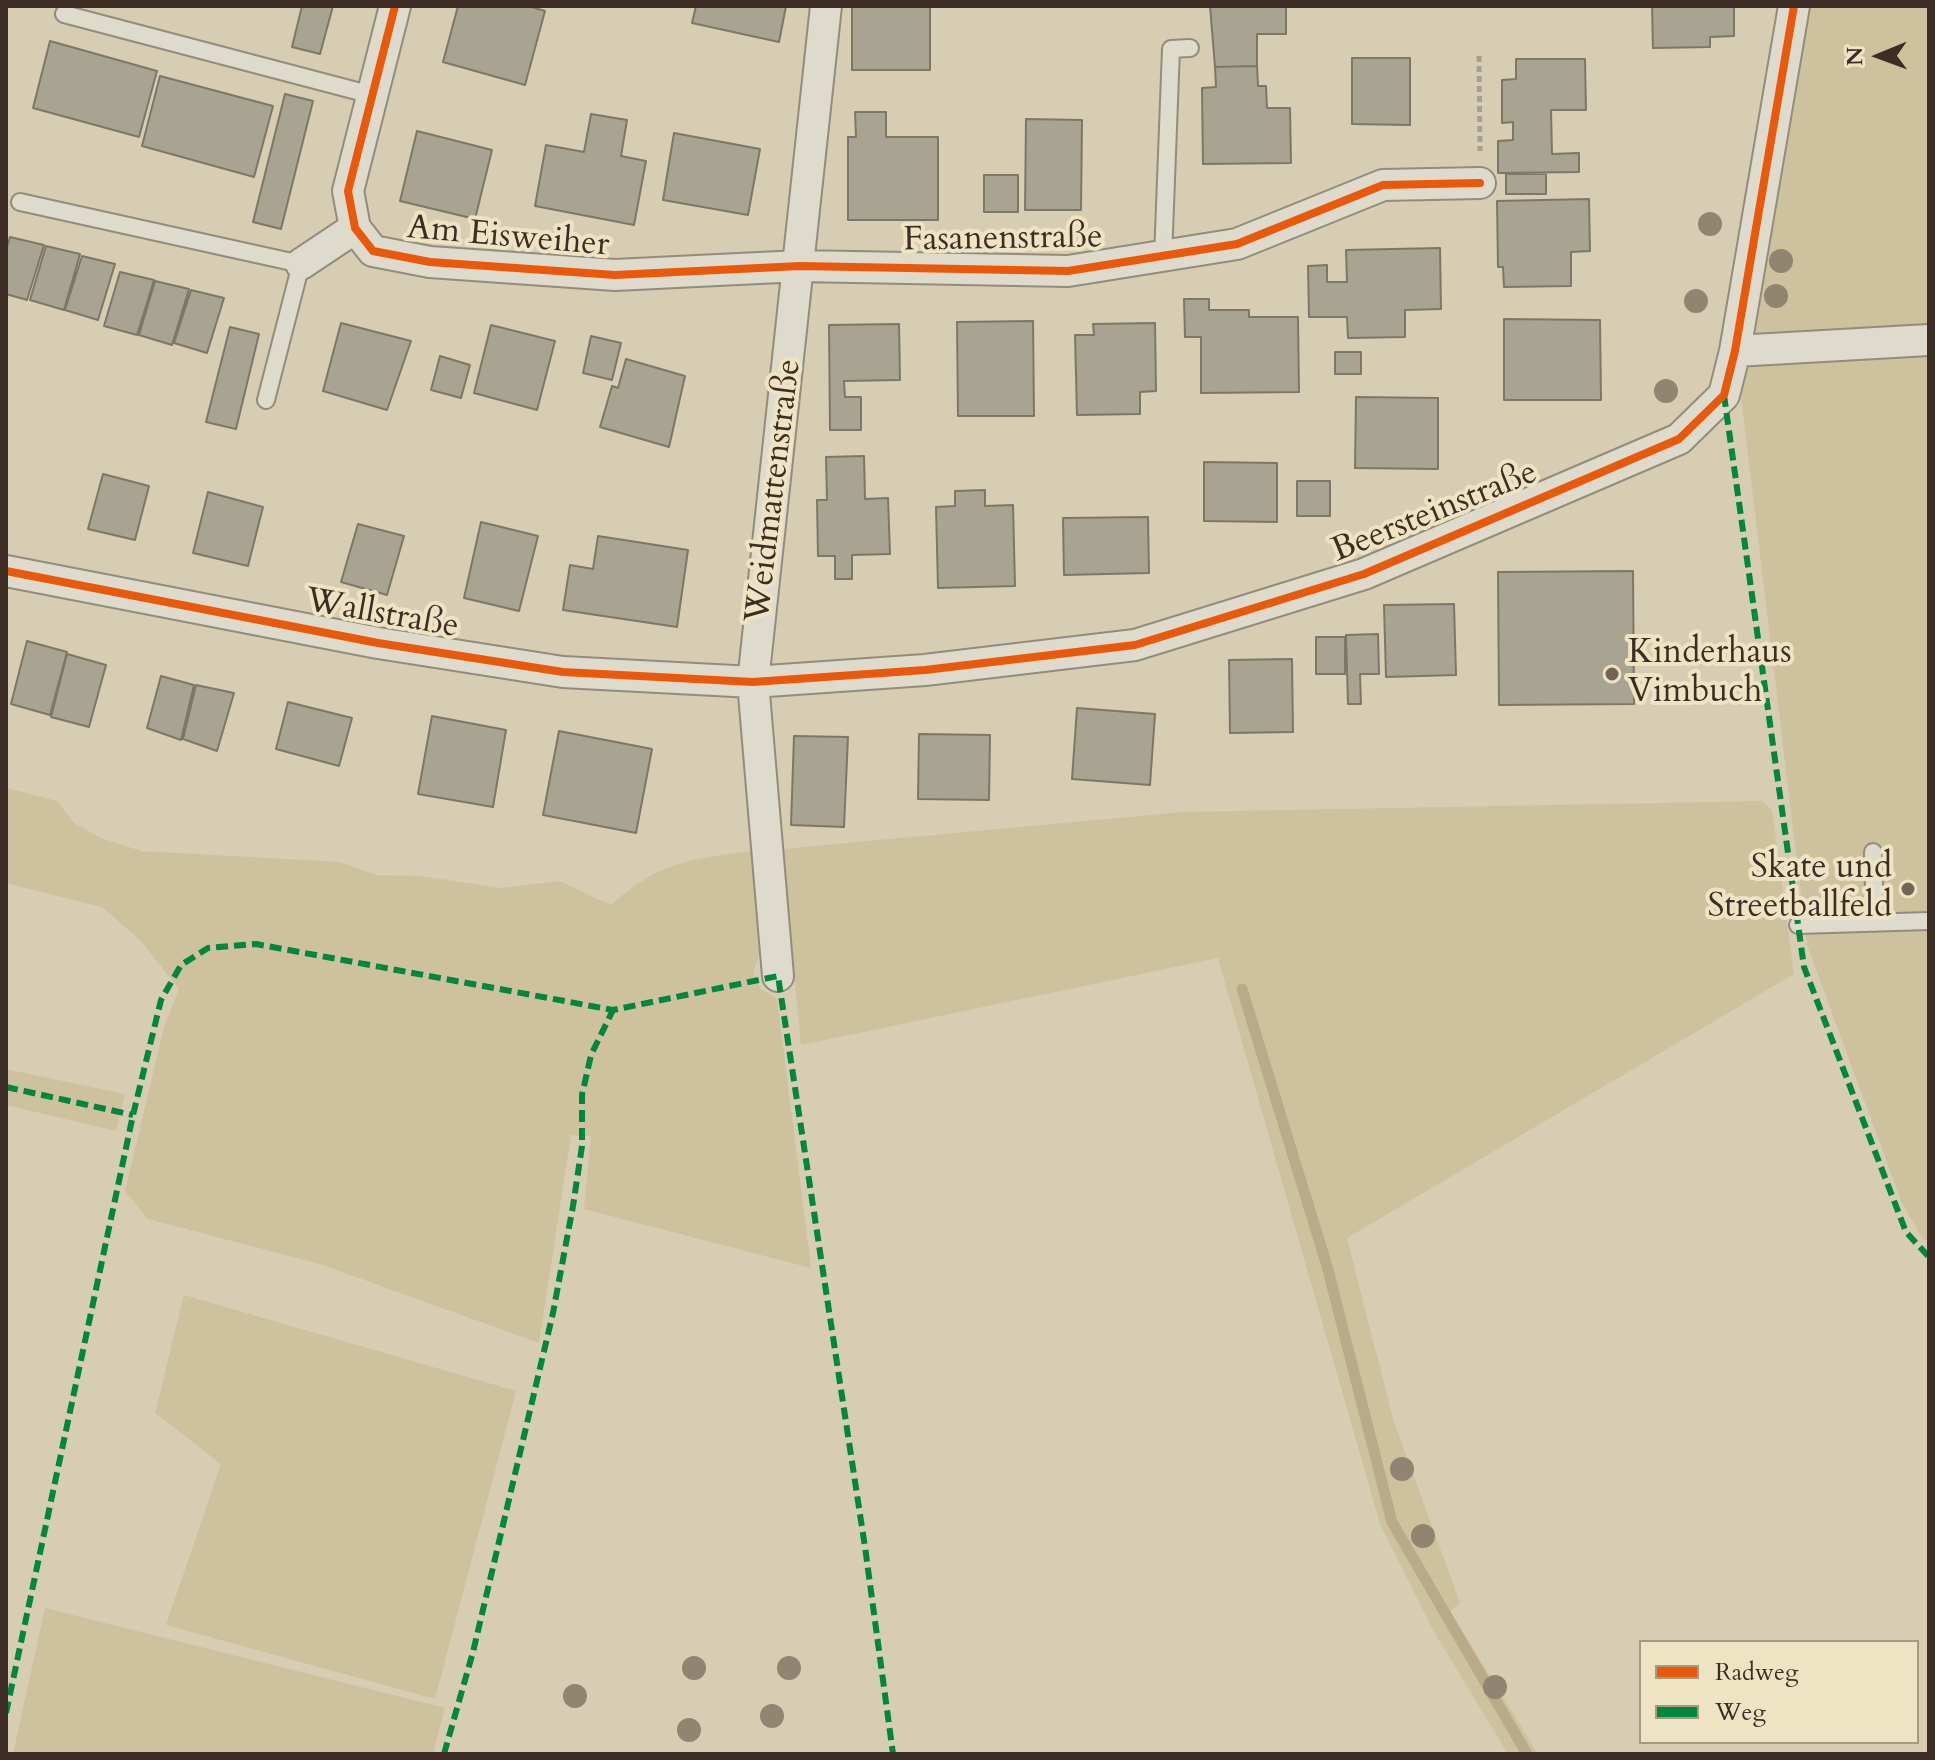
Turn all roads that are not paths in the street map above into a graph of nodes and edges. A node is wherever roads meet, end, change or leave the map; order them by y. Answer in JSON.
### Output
{"nodes":[{"id":1,"x":395,"y":6,"type":"edge"},
{"id":2,"x":826,"y":6,"type":"edge"},
{"id":3,"x":1794,"y":6,"type":"edge"},
{"id":4,"x":64,"y":14,"type":"dead end"},
{"id":5,"x":1190,"y":48,"type":"dead end"},
{"id":6,"x":372,"y":95,"type":"junction"},
{"id":7,"x":1480,"y":183,"type":"road end"},
{"id":8,"x":20,"y":202,"type":"dead end"},
{"id":9,"x":355,"y":228,"type":"junction"},
{"id":10,"x":1163,"y":258,"type":"junction"},
{"id":11,"x":301,"y":264,"type":"junction"},
{"id":12,"x":800,"y":266,"type":"junction"},
{"id":13,"x":1929,"y":340,"type":"edge"},
{"id":14,"x":1735,"y":351,"type":"junction"},
{"id":15,"x":266,"y":400,"type":"dead end"},
{"id":16,"x":6,"y":571,"type":"edge"},
{"id":17,"x":753,"y":682,"type":"junction"},
{"id":18,"x":1873,"y":852,"type":"dead end"},
{"id":19,"x":1929,"y":921,"type":"edge"},
{"id":20,"x":1875,"y":923,"type":"junction"},
{"id":21,"x":1798,"y":925,"type":"dead end"},
{"id":22,"x":778,"y":976,"type":"dead end"}],
"edges":[{"from":1,"to":6,"type":"street"},
{"from":2,"to":12,"type":"street","name":"Weidmattenstraße"},
{"from":3,"to":14,"type":"street","name":"Beersteinstraße"},
{"from":4,"to":6,"type":"lane"},
{"from":5,"to":10,"type":"lane"},
{"from":6,"to":9,"type":"street"},
{"from":7,"to":10,"type":"street","name":"Fasanenstraße"},
{"from":8,"to":11,"type":"lane"},
{"from":9,"to":11,"type":"street"},
{"from":9,"to":12,"type":"street","name":"Am Eisweiher"},
{"from":10,"to":12,"type":"street","name":"Fasanenstraße"},
{"from":11,"to":15,"type":"lane"},
{"from":12,"to":17,"type":"street","name":"Weidmattenstraße"},
{"from":13,"to":14,"type":"street"},
{"from":14,"to":17,"type":"street","name":"Beersteinstraße"},
{"from":16,"to":17,"type":"street","name":"Wallstraße"},
{"from":17,"to":22,"type":"street","name":"Weidmattenstraße"},
{"from":18,"to":20,"type":"lane"},
{"from":19,"to":20,"type":"lane"},
{"from":20,"to":21,"type":"lane"}]}
